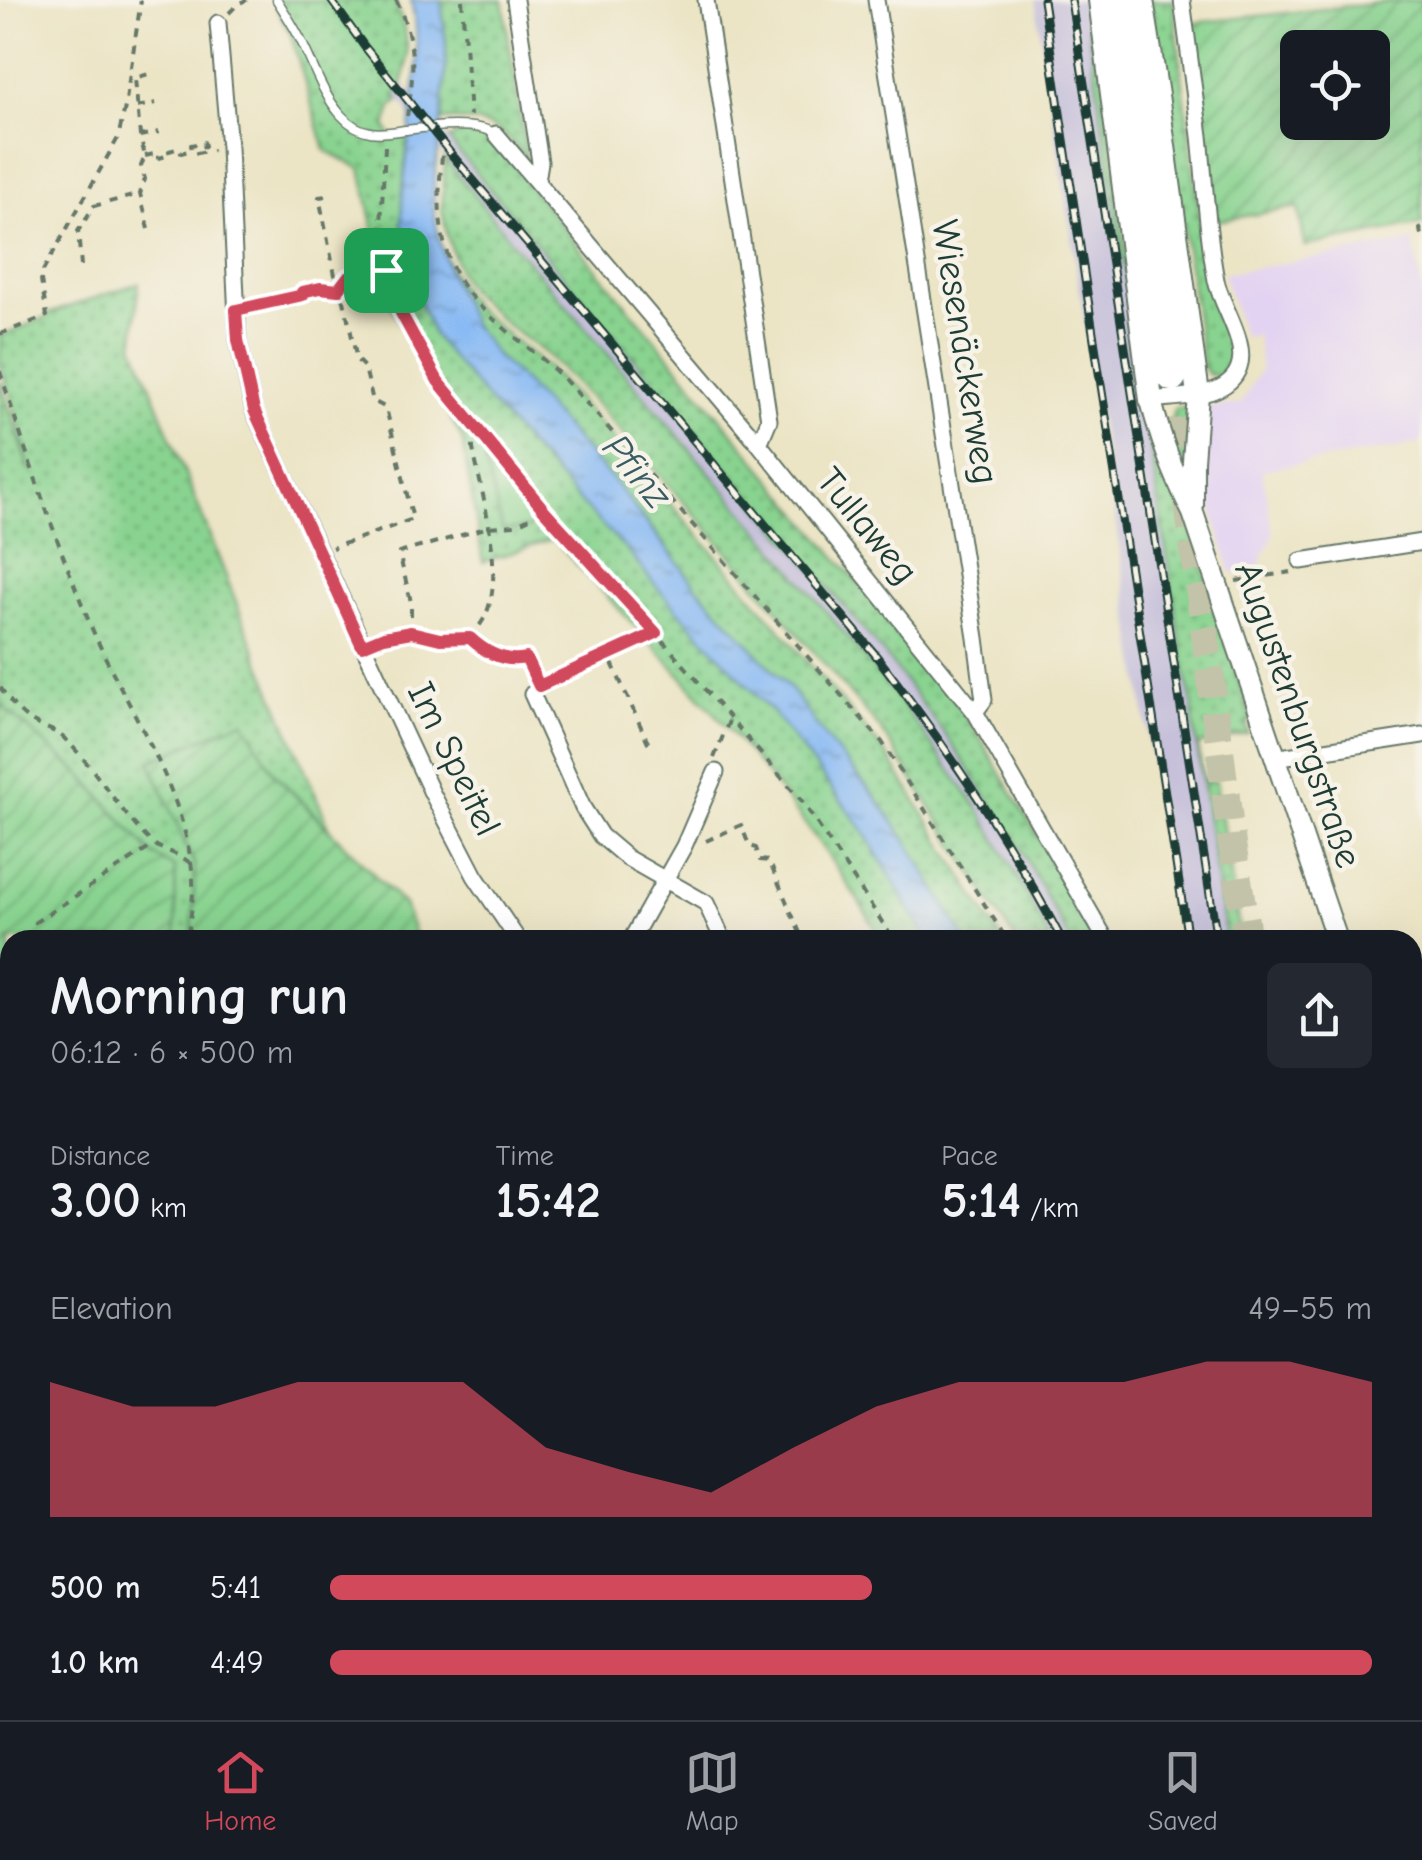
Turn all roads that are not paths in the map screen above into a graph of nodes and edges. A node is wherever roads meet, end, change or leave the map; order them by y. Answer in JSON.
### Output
{"nodes":[{"id":1,"x":277,"y":0,"type":"edge"},
{"id":2,"x":515,"y":0,"type":"edge"},
{"id":3,"x":706,"y":0,"type":"edge"},
{"id":4,"x":876,"y":0,"type":"edge"},
{"id":5,"x":1100,"y":0,"type":"edge"},
{"id":6,"x":1120,"y":0,"type":"edge"},
{"id":7,"x":1142,"y":0,"type":"edge"},
{"id":8,"x":1182,"y":0,"type":"edge"},
{"id":9,"x":218,"y":23,"type":"road end"},
{"id":10,"x":496,"y":134,"type":"joint"},
{"id":11,"x":537,"y":181,"type":"junction"},
{"id":12,"x":1172,"y":376,"type":"tunnel mouth"},
{"id":13,"x":1198,"y":394,"type":"junction"},
{"id":14,"x":1151,"y":400,"type":"junction"},
{"id":15,"x":758,"y":444,"type":"junction"},
{"id":16,"x":1193,"y":513,"type":"junction"},
{"id":17,"x":1422,"y":542,"type":"edge"},
{"id":18,"x":1301,"y":561,"type":"road end"},
{"id":19,"x":656,"y":633,"type":"road end"},
{"id":20,"x":536,"y":690,"type":"joint"},
{"id":21,"x":975,"y":712,"type":"junction"},
{"id":22,"x":1422,"y":736,"type":"edge"},
{"id":23,"x":1274,"y":758,"type":"junction"},
{"id":24,"x":716,"y":772,"type":"road end"},
{"id":25,"x":666,"y":878,"type":"junction"},
{"id":26,"x":511,"y":930,"type":"edge"},
{"id":27,"x":637,"y":930,"type":"edge"},
{"id":28,"x":718,"y":930,"type":"edge"},
{"id":29,"x":1100,"y":930,"type":"edge"},
{"id":30,"x":1334,"y":930,"type":"edge"}],
"edges":[{"from":1,"to":10,"type":"lane","name":"Tullaweg"},
{"from":2,"to":11,"type":"street"},
{"from":3,"to":15,"type":"street"},
{"from":4,"to":21,"type":"street","name":"Wiesenäckerweg"},
{"from":5,"to":14,"type":"main road"},
{"from":6,"to":12,"type":"highway"},
{"from":7,"to":13,"type":"main road"},
{"from":8,"to":13,"type":"street"},
{"from":9,"to":26,"type":"street","name":"Im Speitel"},
{"from":10,"to":11,"type":"street","name":"Tullaweg"},
{"from":11,"to":15,"type":"street","name":"Tullaweg"},
{"from":13,"to":14,"type":"street"},
{"from":13,"to":16,"type":"street","name":"Augustenburgstraße"},
{"from":14,"to":16,"type":"street","name":"Augustenburgstraße"},
{"from":15,"to":21,"type":"street","name":"Tullaweg"},
{"from":16,"to":23,"type":"street","name":"Augustenburgstraße"},
{"from":17,"to":18,"type":"street"},
{"from":19,"to":20,"type":"lane"},
{"from":20,"to":25,"type":"street"},
{"from":21,"to":29,"type":"street","name":"Tullaweg"},
{"from":22,"to":23,"type":"street"},
{"from":23,"to":30,"type":"street","name":"Augustenburgstraße"},
{"from":24,"to":25,"type":"street"},
{"from":25,"to":27,"type":"street"},
{"from":25,"to":28,"type":"street"}]}
